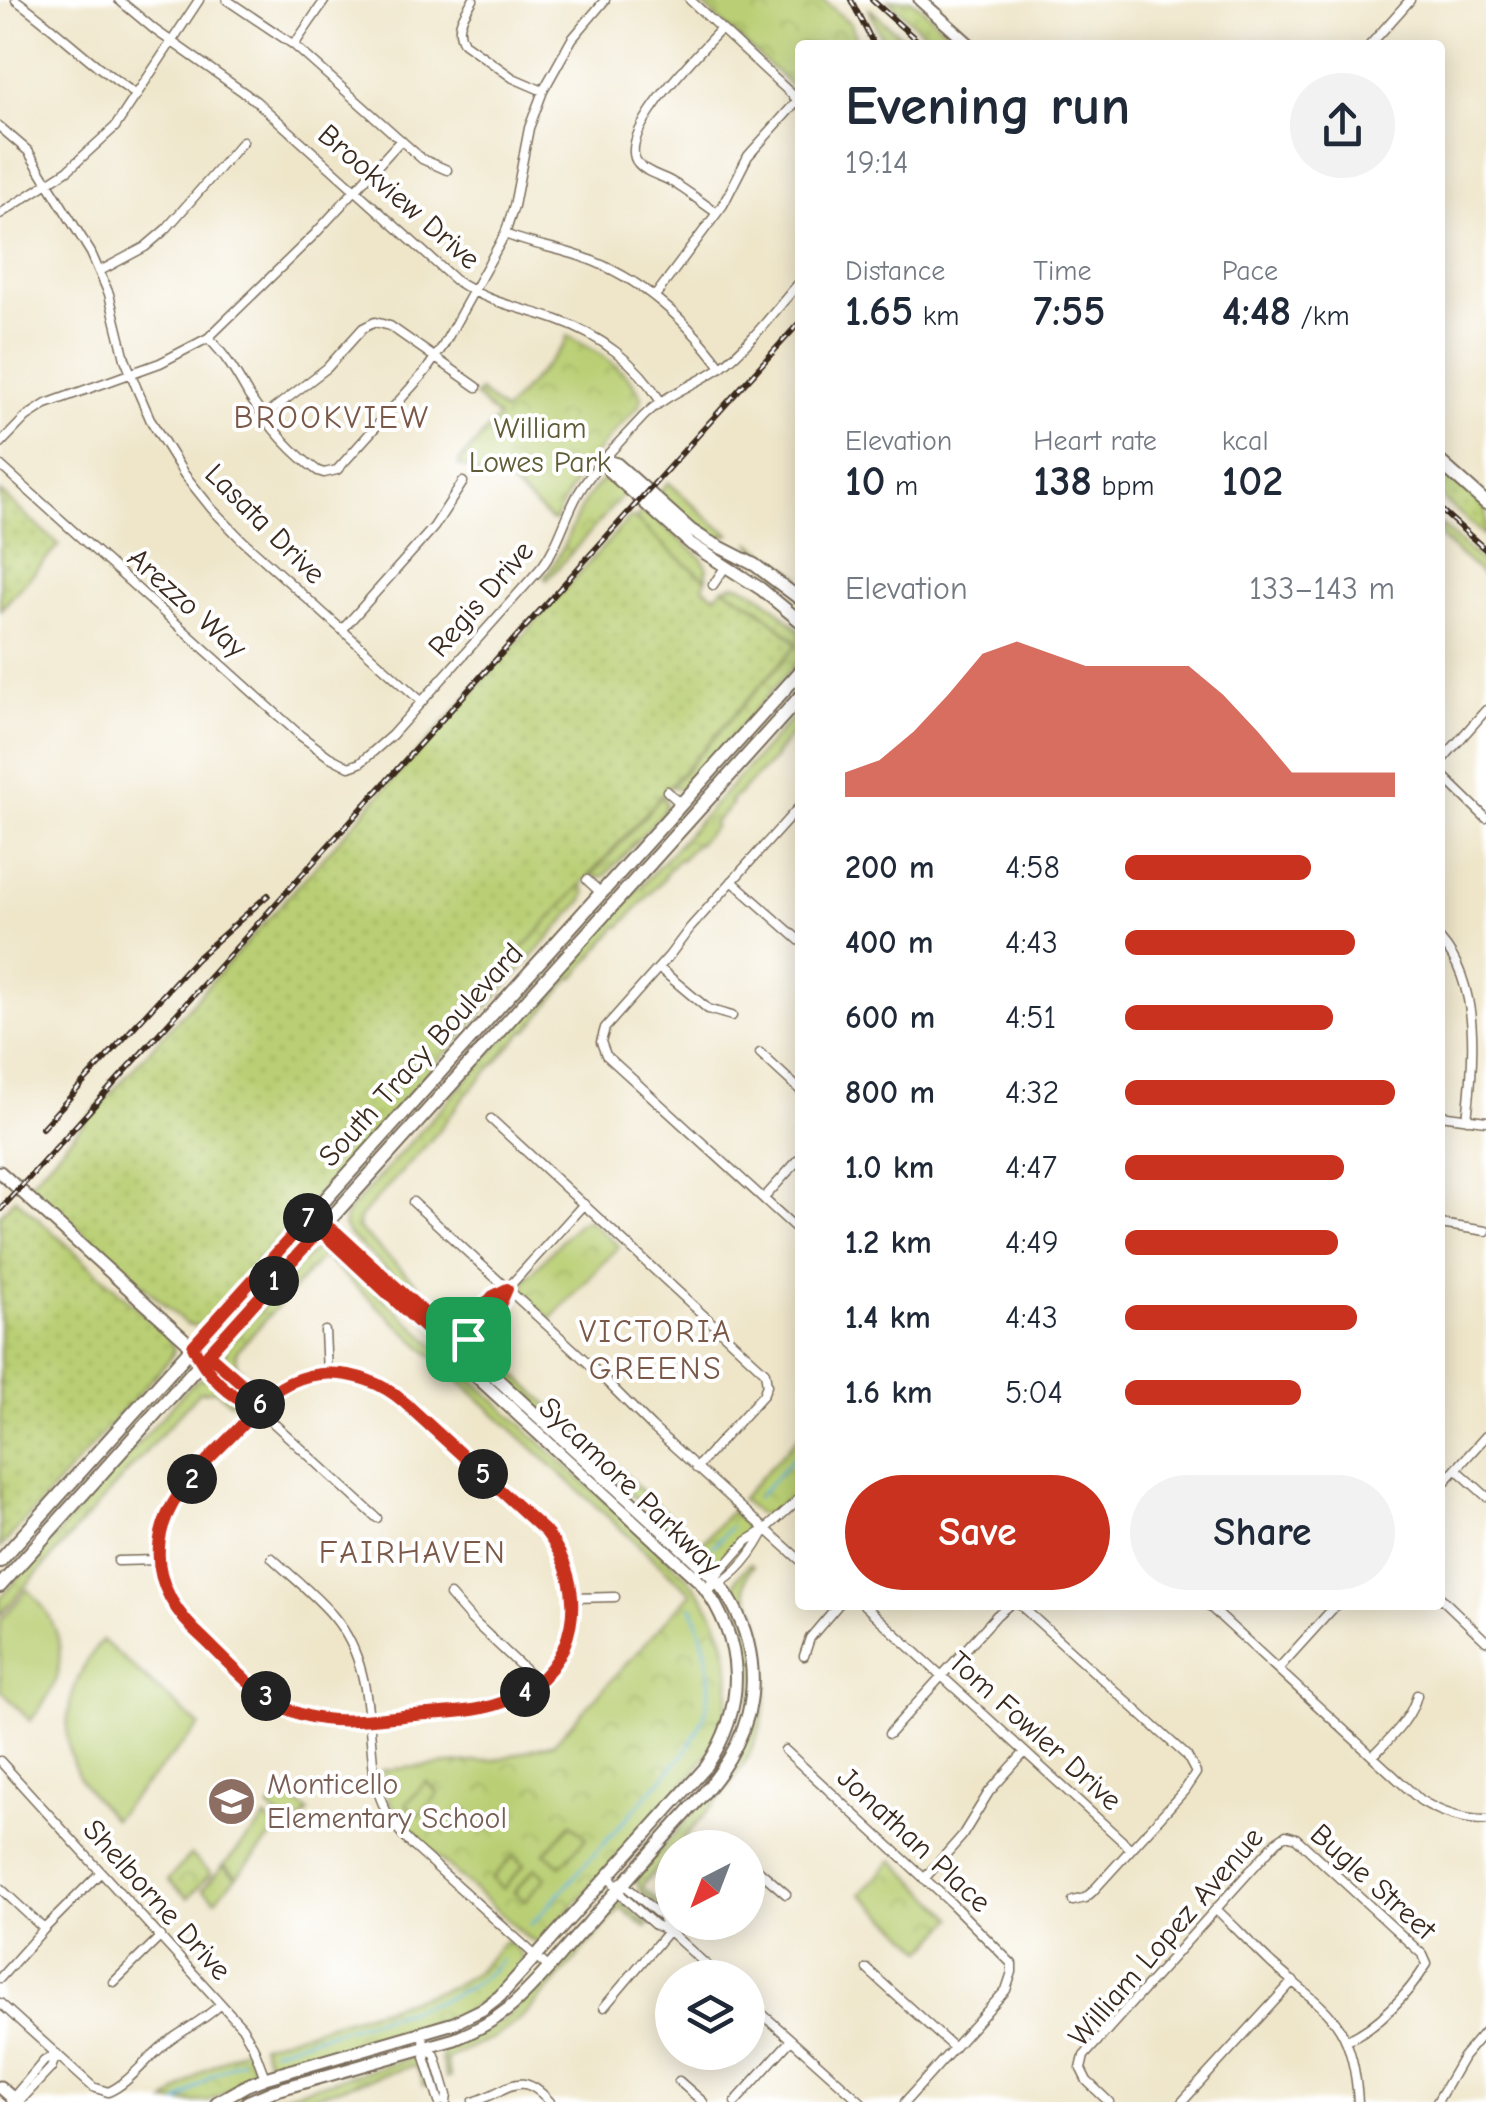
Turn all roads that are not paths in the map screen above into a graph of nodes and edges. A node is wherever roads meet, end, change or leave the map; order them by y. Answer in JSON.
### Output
{"nodes":[{"id":1,"x":16,"y":0,"type":"edge"},
{"id":2,"x":119,"y":0,"type":"edge"},
{"id":3,"x":199,"y":0,"type":"edge"},
{"id":4,"x":226,"y":0,"type":"edge"},
{"id":5,"x":325,"y":0,"type":"edge"},
{"id":6,"x":473,"y":0,"type":"edge"},
{"id":7,"x":606,"y":0,"type":"edge"},
{"id":8,"x":690,"y":0,"type":"edge"},
{"id":9,"x":920,"y":0,"type":"edge"},
{"id":10,"x":1410,"y":0,"type":"edge"},
{"id":11,"x":720,"y":30,"type":"junction"},
{"id":12,"x":964,"y":40,"type":"edge"},
{"id":13,"x":1374,"y":40,"type":"edge"},
{"id":14,"x":171,"y":42,"type":"junction"},
{"id":15,"x":294,"y":45,"type":"junction"},
{"id":16,"x":543,"y":91,"type":"junction"},
{"id":17,"x":137,"y":95,"type":"junction"},
{"id":18,"x":795,"y":96,"type":"edge"},
{"id":19,"x":795,"y":104,"type":"edge"},
{"id":20,"x":0,"y":126,"type":"edge"},
{"id":21,"x":401,"y":140,"type":"junction"},
{"id":22,"x":243,"y":141,"type":"dead end"},
{"id":23,"x":447,"y":170,"type":"dead end"},
{"id":24,"x":48,"y":183,"type":"junction"},
{"id":25,"x":356,"y":190,"type":"junction"},
{"id":26,"x":717,"y":213,"type":"junction"},
{"id":27,"x":0,"y":214,"type":"edge"},
{"id":28,"x":505,"y":234,"type":"junction"},
{"id":29,"x":100,"y":270,"type":"junction"},
{"id":30,"x":795,"y":287,"type":"edge"},
{"id":31,"x":474,"y":292,"type":"junction"},
{"id":32,"x":655,"y":296,"type":"junction"},
{"id":33,"x":208,"y":338,"type":"junction"},
{"id":34,"x":435,"y":358,"type":"junction"},
{"id":35,"x":721,"y":367,"type":"junction"},
{"id":36,"x":131,"y":374,"type":"junction"},
{"id":37,"x":477,"y":388,"type":"dead end"},
{"id":38,"x":661,"y":402,"type":"junction"},
{"id":39,"x":264,"y":416,"type":"junction"},
{"id":40,"x":0,"y":444,"type":"edge"},
{"id":41,"x":604,"y":460,"type":"junction"},
{"id":42,"x":0,"y":465,"type":"edge"},
{"id":43,"x":1445,"y":466,"type":"edge"},
{"id":44,"x":463,"y":482,"type":"dead end"},
{"id":45,"x":1486,"y":503,"type":"edge"},
{"id":46,"x":726,"y":566,"type":"junction"},
{"id":47,"x":714,"y":585,"type":"dead end"},
{"id":48,"x":795,"y":596,"type":"edge"},
{"id":49,"x":795,"y":618,"type":"edge"},
{"id":50,"x":342,"y":630,"type":"junction"},
{"id":51,"x":795,"y":678,"type":"edge"},
{"id":52,"x":421,"y":701,"type":"junction"},
{"id":53,"x":795,"y":703,"type":"edge"},
{"id":54,"x":1486,"y":710,"type":"edge"},
{"id":55,"x":1445,"y":756,"type":"edge"},
{"id":56,"x":349,"y":767,"type":"joint"},
{"id":57,"x":1445,"y":778,"type":"edge"},
{"id":58,"x":667,"y":791,"type":"dead end"},
{"id":59,"x":682,"y":804,"type":"junction"},
{"id":60,"x":795,"y":812,"type":"edge"},
{"id":61,"x":1486,"y":818,"type":"edge"},
{"id":62,"x":586,"y":880,"type":"dead end"},
{"id":63,"x":732,"y":881,"type":"junction"},
{"id":64,"x":601,"y":893,"type":"junction"},
{"id":65,"x":795,"y":936,"type":"edge"},
{"id":66,"x":1445,"y":945,"type":"edge"},
{"id":67,"x":659,"y":968,"type":"junction"},
{"id":68,"x":732,"y":1016,"type":"dead end"},
{"id":69,"x":760,"y":1053,"type":"dead end"},
{"id":70,"x":795,"y":1085,"type":"edge"},
{"id":71,"x":1445,"y":1116,"type":"edge"},
{"id":72,"x":492,"y":1119,"type":"dead end"},
{"id":73,"x":1466,"y":1119,"type":"junction"},
{"id":74,"x":1486,"y":1121,"type":"edge"},
{"id":75,"x":795,"y":1164,"type":"edge"},
{"id":76,"x":0,"y":1172,"type":"edge"},
{"id":77,"x":764,"y":1198,"type":"junction"},
{"id":78,"x":412,"y":1202,"type":"dead end"},
{"id":79,"x":584,"y":1204,"type":"junction"},
{"id":80,"x":310,"y":1216,"type":"junction"},
{"id":81,"x":1445,"y":1225,"type":"edge"},
{"id":82,"x":323,"y":1227,"type":"junction"},
{"id":83,"x":795,"y":1227,"type":"edge"},
{"id":84,"x":1486,"y":1230,"type":"edge"},
{"id":85,"x":507,"y":1289,"type":"junction"},
{"id":86,"x":325,"y":1331,"type":"dead end"},
{"id":87,"x":455,"y":1345,"type":"junction"},
{"id":88,"x":193,"y":1346,"type":"junction"},
{"id":89,"x":204,"y":1358,"type":"junction"},
{"id":90,"x":327,"y":1372,"type":"junction"},
{"id":91,"x":257,"y":1408,"type":"junction"},
{"id":92,"x":1486,"y":1436,"type":"edge"},
{"id":93,"x":696,"y":1468,"type":"junction"},
{"id":94,"x":1456,"y":1469,"type":"junction"},
{"id":95,"x":1445,"y":1482,"type":"edge"},
{"id":96,"x":1486,"y":1496,"type":"edge"},
{"id":97,"x":795,"y":1503,"type":"edge"},
{"id":98,"x":377,"y":1518,"type":"dead end"},
{"id":99,"x":765,"y":1530,"type":"junction"},
{"id":100,"x":795,"y":1556,"type":"edge"},
{"id":101,"x":272,"y":1558,"type":"dead end"},
{"id":102,"x":158,"y":1560,"type":"junction"},
{"id":103,"x":0,"y":1561,"type":"edge"},
{"id":104,"x":118,"y":1561,"type":"dead end"},
{"id":105,"x":713,"y":1584,"type":"junction"},
{"id":106,"x":0,"y":1586,"type":"edge"},
{"id":107,"x":450,"y":1594,"type":"dead end"},
{"id":108,"x":615,"y":1597,"type":"dead end"},
{"id":109,"x":572,"y":1598,"type":"junction"},
{"id":110,"x":1445,"y":1603,"type":"edge"},
{"id":111,"x":834,"y":1610,"type":"edge"},
{"id":112,"x":869,"y":1610,"type":"edge"},
{"id":113,"x":1003,"y":1610,"type":"edge"},
{"id":114,"x":1026,"y":1610,"type":"edge"},
{"id":115,"x":1213,"y":1610,"type":"edge"},
{"id":116,"x":1331,"y":1610,"type":"edge"},
{"id":117,"x":1486,"y":1641,"type":"edge"},
{"id":118,"x":804,"y":1656,"type":"dead end"},
{"id":119,"x":1278,"y":1669,"type":"junction"},
{"id":120,"x":942,"y":1676,"type":"junction"},
{"id":121,"x":538,"y":1682,"type":"junction"},
{"id":122,"x":1417,"y":1695,"type":"dead end"},
{"id":123,"x":370,"y":1718,"type":"junction"},
{"id":124,"x":889,"y":1734,"type":"dead end"},
{"id":125,"x":784,"y":1750,"type":"dead end"},
{"id":126,"x":1025,"y":1752,"type":"junction"},
{"id":127,"x":1373,"y":1756,"type":"junction"},
{"id":128,"x":0,"y":1761,"type":"edge"},
{"id":129,"x":1486,"y":1820,"type":"edge"},
{"id":130,"x":1286,"y":1836,"type":"joint"},
{"id":131,"x":1131,"y":1849,"type":"junction"},
{"id":132,"x":101,"y":1872,"type":"junction"},
{"id":133,"x":608,"y":1876,"type":"junction"},
{"id":134,"x":765,"y":1876,"type":"edge"},
{"id":135,"x":924,"y":1878,"type":"junction"},
{"id":136,"x":621,"y":1887,"type":"junction"},
{"id":137,"x":0,"y":1888,"type":"edge"},
{"id":138,"x":786,"y":1894,"type":"dead end"},
{"id":139,"x":1073,"y":1901,"type":"dead end"},
{"id":140,"x":1216,"y":1909,"type":"junction"},
{"id":141,"x":655,"y":1925,"type":"edge"},
{"id":142,"x":44,"y":1929,"type":"junction"},
{"id":143,"x":161,"y":1936,"type":"junction"},
{"id":144,"x":661,"y":1940,"type":"edge"},
{"id":145,"x":679,"y":1940,"type":"edge"},
{"id":146,"x":536,"y":1957,"type":"junction"},
{"id":147,"x":701,"y":1960,"type":"edge"},
{"id":148,"x":548,"y":1967,"type":"junction"},
{"id":149,"x":867,"y":1969,"type":"dead end"},
{"id":150,"x":0,"y":1978,"type":"edge"},
{"id":151,"x":1293,"y":1981,"type":"junction"},
{"id":152,"x":114,"y":1982,"type":"dead end"},
{"id":153,"x":0,"y":2003,"type":"edge"},
{"id":154,"x":222,"y":2004,"type":"junction"},
{"id":155,"x":604,"y":2007,"type":"dead end"},
{"id":156,"x":765,"y":2016,"type":"edge"},
{"id":157,"x":1486,"y":2030,"type":"edge"},
{"id":158,"x":421,"y":2033,"type":"junction"},
{"id":159,"x":791,"y":2040,"type":"junction"},
{"id":160,"x":1346,"y":2040,"type":"junction"},
{"id":161,"x":426,"y":2048,"type":"junction"},
{"id":162,"x":954,"y":2048,"type":"junction"},
{"id":163,"x":57,"y":2054,"type":"junction"},
{"id":164,"x":265,"y":2078,"type":"junction"},
{"id":165,"x":679,"y":2081,"type":"dead end"},
{"id":166,"x":0,"y":2087,"type":"edge"},
{"id":167,"x":14,"y":2101,"type":"edge"},
{"id":168,"x":217,"y":2102,"type":"edge"},
{"id":169,"x":247,"y":2102,"type":"edge"},
{"id":170,"x":443,"y":2102,"type":"edge"},
{"id":171,"x":473,"y":2102,"type":"edge"},
{"id":172,"x":550,"y":2102,"type":"edge"},
{"id":173,"x":702,"y":2102,"type":"edge"},
{"id":174,"x":735,"y":2102,"type":"edge"},
{"id":175,"x":862,"y":2102,"type":"edge"},
{"id":176,"x":905,"y":2102,"type":"edge"},
{"id":177,"x":1110,"y":2102,"type":"edge"},
{"id":178,"x":1182,"y":2102,"type":"edge"},
{"id":179,"x":1358,"y":2102,"type":"edge"},
{"id":180,"x":1436,"y":2102,"type":"edge"}],
"edges":[{"from":1,"to":17,"type":"street"},
{"from":2,"to":14,"type":"street","name":"Brookview Drive"},
{"from":3,"to":14,"type":"street"},
{"from":4,"to":15,"type":"street"},
{"from":5,"to":15,"type":"street"},
{"from":6,"to":16,"type":"street"},
{"from":7,"to":16,"type":"street"},
{"from":8,"to":11,"type":"street"},
{"from":9,"to":12,"type":"main road"},
{"from":10,"to":13,"type":"street"},
{"from":11,"to":18,"type":"street"},
{"from":11,"to":26,"type":"street"},
{"from":14,"to":17,"type":"street"},
{"from":14,"to":25,"type":"street","name":"Brookview Drive"},
{"from":15,"to":21,"type":"street"},
{"from":16,"to":28,"type":"street"},
{"from":17,"to":24,"type":"street"},
{"from":19,"to":26,"type":"street"},
{"from":20,"to":24,"type":"street","name":"Lasata Drive"},
{"from":21,"to":23,"type":"street"},
{"from":21,"to":25,"type":"street"},
{"from":22,"to":29,"type":"street"},
{"from":24,"to":27,"type":"street"},
{"from":24,"to":29,"type":"street","name":"Lasata Drive"},
{"from":25,"to":31,"type":"street","name":"Brookview Drive"},
{"from":25,"to":33,"type":"street"},
{"from":26,"to":32,"type":"street"},
{"from":28,"to":31,"type":"street"},
{"from":28,"to":32,"type":"street"},
{"from":29,"to":36,"type":"street","name":"Lasata Drive"},
{"from":30,"to":35,"type":"street","name":"Regis Drive"},
{"from":31,"to":34,"type":"street"},
{"from":31,"to":38,"type":"street","name":"Brookview Drive"},
{"from":32,"to":35,"type":"street"},
{"from":33,"to":36,"type":"street"},
{"from":33,"to":39,"type":"street"},
{"from":34,"to":37,"type":"street"},
{"from":34,"to":39,"type":"street"},
{"from":34,"to":39,"type":"street"},
{"from":35,"to":38,"type":"street","name":"Regis Drive"},
{"from":36,"to":40,"type":"street"},
{"from":36,"to":50,"type":"street","name":"Lasata Drive"},
{"from":38,"to":41,"type":"street","name":"Regis Drive"},
{"from":41,"to":46,"type":"main road"},
{"from":41,"to":48,"type":"main road"},
{"from":41,"to":52,"type":"street","name":"Regis Drive"},
{"from":42,"to":56,"type":"street","name":"Arezzo Way"},
{"from":43,"to":45,"type":"main road"},
{"from":44,"to":50,"type":"street"},
{"from":46,"to":47,"type":"street"},
{"from":46,"to":49,"type":"main road"},
{"from":50,"to":52,"type":"street","name":"Lasata Drive"},
{"from":51,"to":59,"type":"main road","name":"South Tracy Boulevard"},
{"from":52,"to":56,"type":"street","name":"Regis Drive"},
{"from":53,"to":82,"type":"main road","name":"South Tracy Boulevard"},
{"from":54,"to":55,"type":"street"},
{"from":57,"to":61,"type":"street"},
{"from":58,"to":59,"type":"street"},
{"from":59,"to":64,"type":"main road","name":"South Tracy Boulevard"},
{"from":60,"to":63,"type":"street"},
{"from":62,"to":64,"type":"street"},
{"from":63,"to":65,"type":"street"},
{"from":63,"to":67,"type":"street"},
{"from":64,"to":80,"type":"main road","name":"South Tracy Boulevard"},
{"from":66,"to":73,"type":"street"},
{"from":67,"to":68,"type":"street"},
{"from":67,"to":77,"type":"street"},
{"from":69,"to":70,"type":"street"},
{"from":71,"to":73,"type":"street"},
{"from":72,"to":79,"type":"street"},
{"from":73,"to":74,"type":"street"},
{"from":75,"to":77,"type":"street"},
{"from":76,"to":88,"type":"main road"},
{"from":77,"to":83,"type":"street"},
{"from":78,"to":85,"type":"street"},
{"from":79,"to":85,"type":"street"},
{"from":79,"to":93,"type":"street"},
{"from":80,"to":82,"type":"main road","name":"Sycamore Parkway"},
{"from":80,"to":88,"type":"main road","name":"South Tracy Boulevard"},
{"from":81,"to":84,"type":"street"},
{"from":82,"to":87,"type":"main road","name":"Sycamore Parkway"},
{"from":82,"to":89,"type":"main road","name":"South Tracy Boulevard"},
{"from":85,"to":87,"type":"street"},
{"from":85,"to":93,"type":"street"},
{"from":86,"to":90,"type":"street"},
{"from":87,"to":105,"type":"main road","name":"Sycamore Parkway"},
{"from":88,"to":89,"type":"street"},
{"from":88,"to":103,"type":"main road","name":"South Tracy Boulevard"},
{"from":89,"to":91,"type":"street"},
{"from":89,"to":106,"type":"main road","name":"South Tracy Boulevard"},
{"from":90,"to":91,"type":"street"},
{"from":90,"to":109,"type":"street"},
{"from":91,"to":98,"type":"street"},
{"from":91,"to":102,"type":"street"},
{"from":92,"to":94,"type":"street"},
{"from":93,"to":99,"type":"street"},
{"from":94,"to":95,"type":"street"},
{"from":94,"to":96,"type":"street"},
{"from":97,"to":99,"type":"street"},
{"from":99,"to":100,"type":"street"},
{"from":99,"to":105,"type":"street"},
{"from":101,"to":123,"type":"street"},
{"from":102,"to":104,"type":"street"},
{"from":102,"to":123,"type":"street"},
{"from":105,"to":133,"type":"main road","name":"Sycamore Parkway"},
{"from":105,"to":136,"type":"main road","name":"Sycamore Parkway"},
{"from":107,"to":121,"type":"street"},
{"from":108,"to":109,"type":"street"},
{"from":109,"to":121,"type":"street"},
{"from":110,"to":117,"type":"street"},
{"from":111,"to":118,"type":"street"},
{"from":112,"to":120,"type":"street","name":"Tom Fowler Drive"},
{"from":113,"to":120,"type":"street"},
{"from":114,"to":131,"type":"street"},
{"from":115,"to":119,"type":"street"},
{"from":116,"to":119,"type":"street"},
{"from":119,"to":127,"type":"street"},
{"from":120,"to":124,"type":"street"},
{"from":120,"to":126,"type":"street","name":"Tom Fowler Drive"},
{"from":121,"to":123,"type":"street"},
{"from":122,"to":127,"type":"street"},
{"from":123,"to":146,"type":"street"},
{"from":125,"to":135,"type":"street","name":"Jonathan Place"},
{"from":126,"to":131,"type":"street","name":"Tom Fowler Drive"},
{"from":126,"to":135,"type":"street"},
{"from":127,"to":129,"type":"street"},
{"from":128,"to":132,"type":"street","name":"Shelborne Drive"},
{"from":130,"to":140,"type":"street","name":"William Lopez Avenue"},
{"from":130,"to":160,"type":"street","name":"Bugle Street"},
{"from":131,"to":139,"type":"street"},
{"from":132,"to":142,"type":"street"},
{"from":132,"to":143,"type":"street","name":"Shelborne Drive"},
{"from":133,"to":136,"type":"street"},
{"from":133,"to":146,"type":"main road","name":"Sycamore Parkway"},
{"from":134,"to":138,"type":"street"},
{"from":135,"to":162,"type":"street","name":"Jonathan Place"},
{"from":136,"to":141,"type":"street"},
{"from":136,"to":148,"type":"main road","name":"Sycamore Parkway"},
{"from":137,"to":142,"type":"street"},
{"from":140,"to":151,"type":"street"},
{"from":140,"to":177,"type":"street","name":"William Lopez Avenue"},
{"from":142,"to":150,"type":"street"},
{"from":143,"to":152,"type":"street"},
{"from":143,"to":154,"type":"street","name":"Shelborne Drive"},
{"from":144,"to":155,"type":"street"},
{"from":145,"to":147,"type":"street"},
{"from":146,"to":148,"type":"street"},
{"from":146,"to":158,"type":"main road","name":"Sycamore Parkway"},
{"from":148,"to":161,"type":"main road","name":"Sycamore Parkway"},
{"from":149,"to":162,"type":"street"},
{"from":151,"to":160,"type":"street"},
{"from":151,"to":178,"type":"street"},
{"from":153,"to":163,"type":"street"},
{"from":154,"to":163,"type":"street"},
{"from":154,"to":164,"type":"street","name":"Shelborne Drive"},
{"from":156,"to":159,"type":"street"},
{"from":157,"to":180,"type":"street"},
{"from":158,"to":161,"type":"street"},
{"from":158,"to":164,"type":"main road","name":"Sycamore Parkway"},
{"from":159,"to":174,"type":"street"},
{"from":159,"to":175,"type":"street"},
{"from":160,"to":179,"type":"street"},
{"from":161,"to":169,"type":"main road","name":"Sycamore Parkway"},
{"from":161,"to":170,"type":"street"},
{"from":162,"to":176,"type":"street"},
{"from":163,"to":167,"type":"street"},
{"from":164,"to":168,"type":"main road","name":"Sycamore Parkway"},
{"from":165,"to":173,"type":"street"},
{"from":166,"to":167,"type":"main road"},
{"from":171,"to":172,"type":"street"}]}
